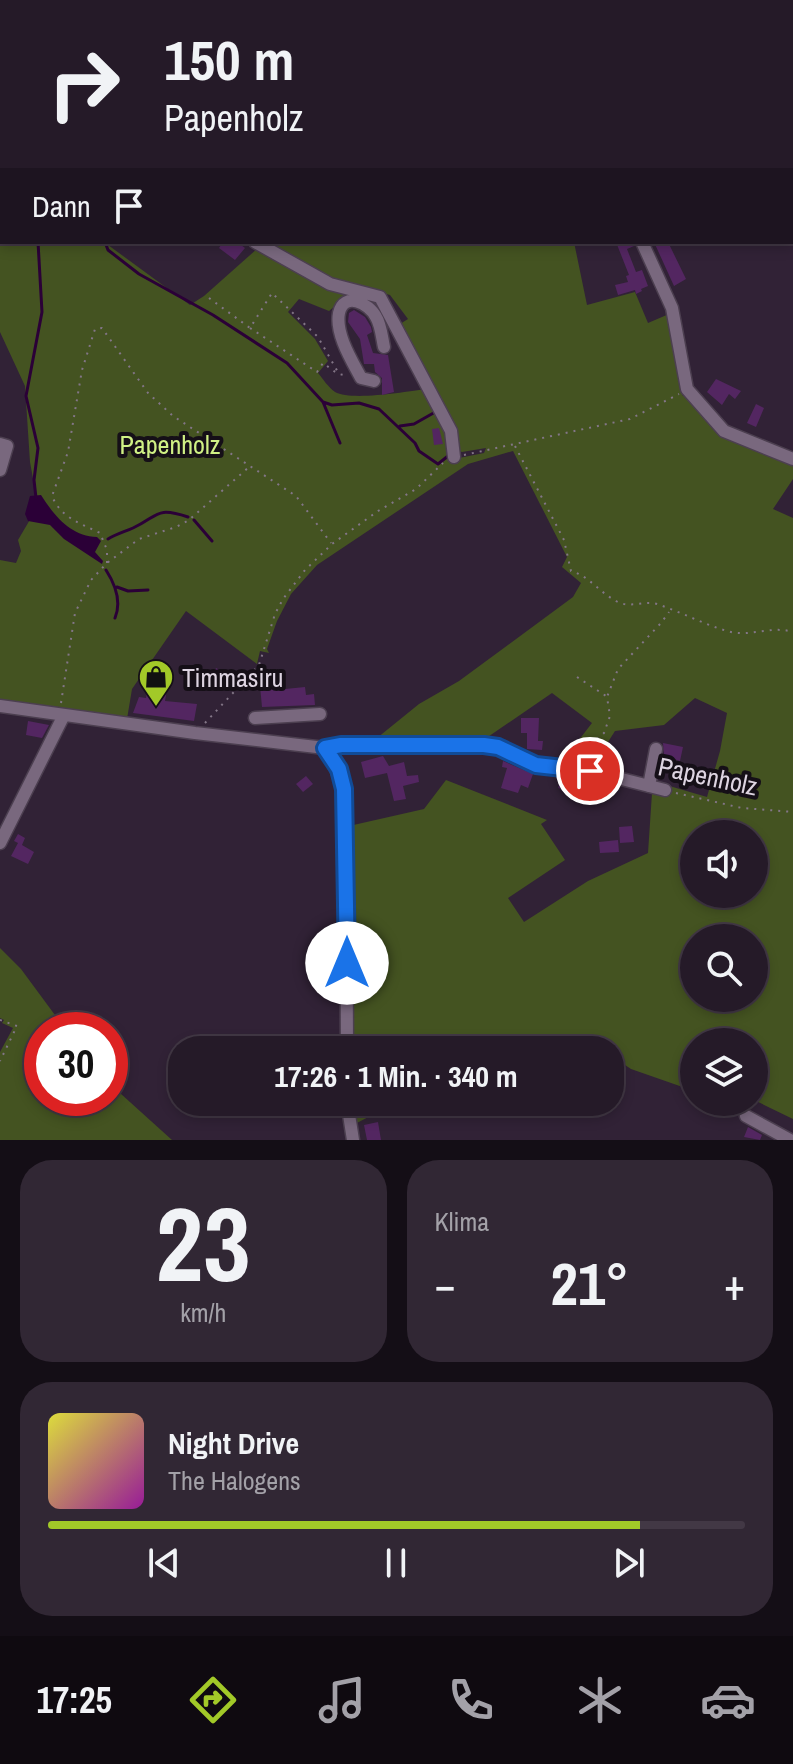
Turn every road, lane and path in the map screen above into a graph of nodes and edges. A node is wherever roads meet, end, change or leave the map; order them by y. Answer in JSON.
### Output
{"nodes":[{"id":1,"x":259,"y":244,"type":"edge"},
{"id":2,"x":643,"y":244,"type":"edge"},
{"id":3,"x":209,"y":298,"type":"dead end"},
{"id":4,"x":390,"y":312,"type":"junction"},
{"id":5,"x":377,"y":318,"type":"junction"},
{"id":6,"x":250,"y":328,"type":"junction"},
{"id":7,"x":384,"y":347,"type":"dead end"},
{"id":8,"x":339,"y":374,"type":"junction"},
{"id":9,"x":367,"y":379,"type":"joint"},
{"id":10,"x":687,"y":389,"type":"junction"},
{"id":11,"x":0,"y":444,"type":"edge"},
{"id":12,"x":514,"y":445,"type":"junction"},
{"id":13,"x":454,"y":457,"type":"junction"},
{"id":14,"x":793,"y":459,"type":"edge"},
{"id":15,"x":250,"y":466,"type":"junction"},
{"id":16,"x":0,"y":470,"type":"edge"},
{"id":17,"x":332,"y":544,"type":"junction"},
{"id":18,"x":107,"y":550,"type":"junction"},
{"id":19,"x":118,"y":554,"type":"junction"},
{"id":20,"x":107,"y":563,"type":"junction"},
{"id":21,"x":670,"y":611,"type":"junction"},
{"id":22,"x":793,"y":632,"type":"edge"},
{"id":23,"x":577,"y":677,"type":"dead end"},
{"id":24,"x":63,"y":692,"type":"dead end"},
{"id":25,"x":607,"y":697,"type":"junction"},
{"id":26,"x":0,"y":706,"type":"edge"},
{"id":27,"x":320,"y":714,"type":"dead end"},
{"id":28,"x":64,"y":715,"type":"junction"},
{"id":29,"x":255,"y":718,"type":"dead end"},
{"id":30,"x":275,"y":718,"type":"junction"},
{"id":31,"x":195,"y":733,"type":"junction"},
{"id":32,"x":275,"y":741,"type":"junction"},
{"id":33,"x":325,"y":748,"type":"junction"},
{"id":34,"x":656,"y":749,"type":"dead end"},
{"id":35,"x":571,"y":768,"type":"junction"},
{"id":36,"x":649,"y":786,"type":"junction"},
{"id":37,"x":665,"y":790,"type":"joint"},
{"id":38,"x":793,"y":812,"type":"edge"},
{"id":39,"x":0,"y":843,"type":"edge"},
{"id":40,"x":0,"y":1020,"type":"edge"},
{"id":41,"x":347,"y":1036,"type":"edge"},
{"id":42,"x":0,"y":1061,"type":"edge"},
{"id":43,"x":349,"y":1116,"type":"edge"},
{"id":44,"x":746,"y":1116,"type":"dead end"},
{"id":45,"x":353,"y":1140,"type":"edge"},
{"id":46,"x":790,"y":1140,"type":"edge"}],
"edges":[{"from":1,"to":4,"type":"street"},
{"from":2,"to":10,"type":"street"},
{"from":3,"to":6,"type":"path"},
{"from":4,"to":5,"type":"street"},
{"from":4,"to":13,"type":"street"},
{"from":5,"to":7,"type":"street"},
{"from":5,"to":9,"type":"street"},
{"from":6,"to":8,"type":"path"},
{"from":6,"to":8,"type":"path"},
{"from":8,"to":9,"type":"path"},
{"from":10,"to":12,"type":"path"},
{"from":10,"to":14,"type":"street"},
{"from":11,"to":16,"type":"street"},
{"from":12,"to":13,"type":"path"},
{"from":12,"to":21,"type":"path"},
{"from":13,"to":17,"type":"path"},
{"from":15,"to":17,"type":"path"},
{"from":15,"to":18,"type":"path"},
{"from":15,"to":19,"type":"path"},
{"from":17,"to":31,"type":"path"},
{"from":18,"to":19,"type":"path"},
{"from":18,"to":20,"type":"path"},
{"from":19,"to":20,"type":"path"},
{"from":20,"to":24,"type":"path"},
{"from":21,"to":22,"type":"path"},
{"from":21,"to":25,"type":"path"},
{"from":23,"to":25,"type":"path"},
{"from":25,"to":35,"type":"path"},
{"from":26,"to":28,"type":"street","name":"Papenholz"},
{"from":27,"to":30,"type":"street"},
{"from":28,"to":31,"type":"street","name":"Papenholz"},
{"from":28,"to":39,"type":"street"},
{"from":29,"to":30,"type":"street"},
{"from":30,"to":32,"type":"street"},
{"from":31,"to":32,"type":"street","name":"Papenholz"},
{"from":32,"to":33,"type":"street","name":"Papenholz"},
{"from":33,"to":35,"type":"street","name":"Papenholz"},
{"from":33,"to":41,"type":"street"},
{"from":34,"to":36,"type":"street"},
{"from":35,"to":36,"type":"street","name":"Papenholz"},
{"from":36,"to":37,"type":"street","name":"Papenholz"},
{"from":37,"to":38,"type":"path","name":"Papenholz"},
{"from":40,"to":42,"type":"path"},
{"from":43,"to":45,"type":"street"},
{"from":44,"to":46,"type":"street"}]}
